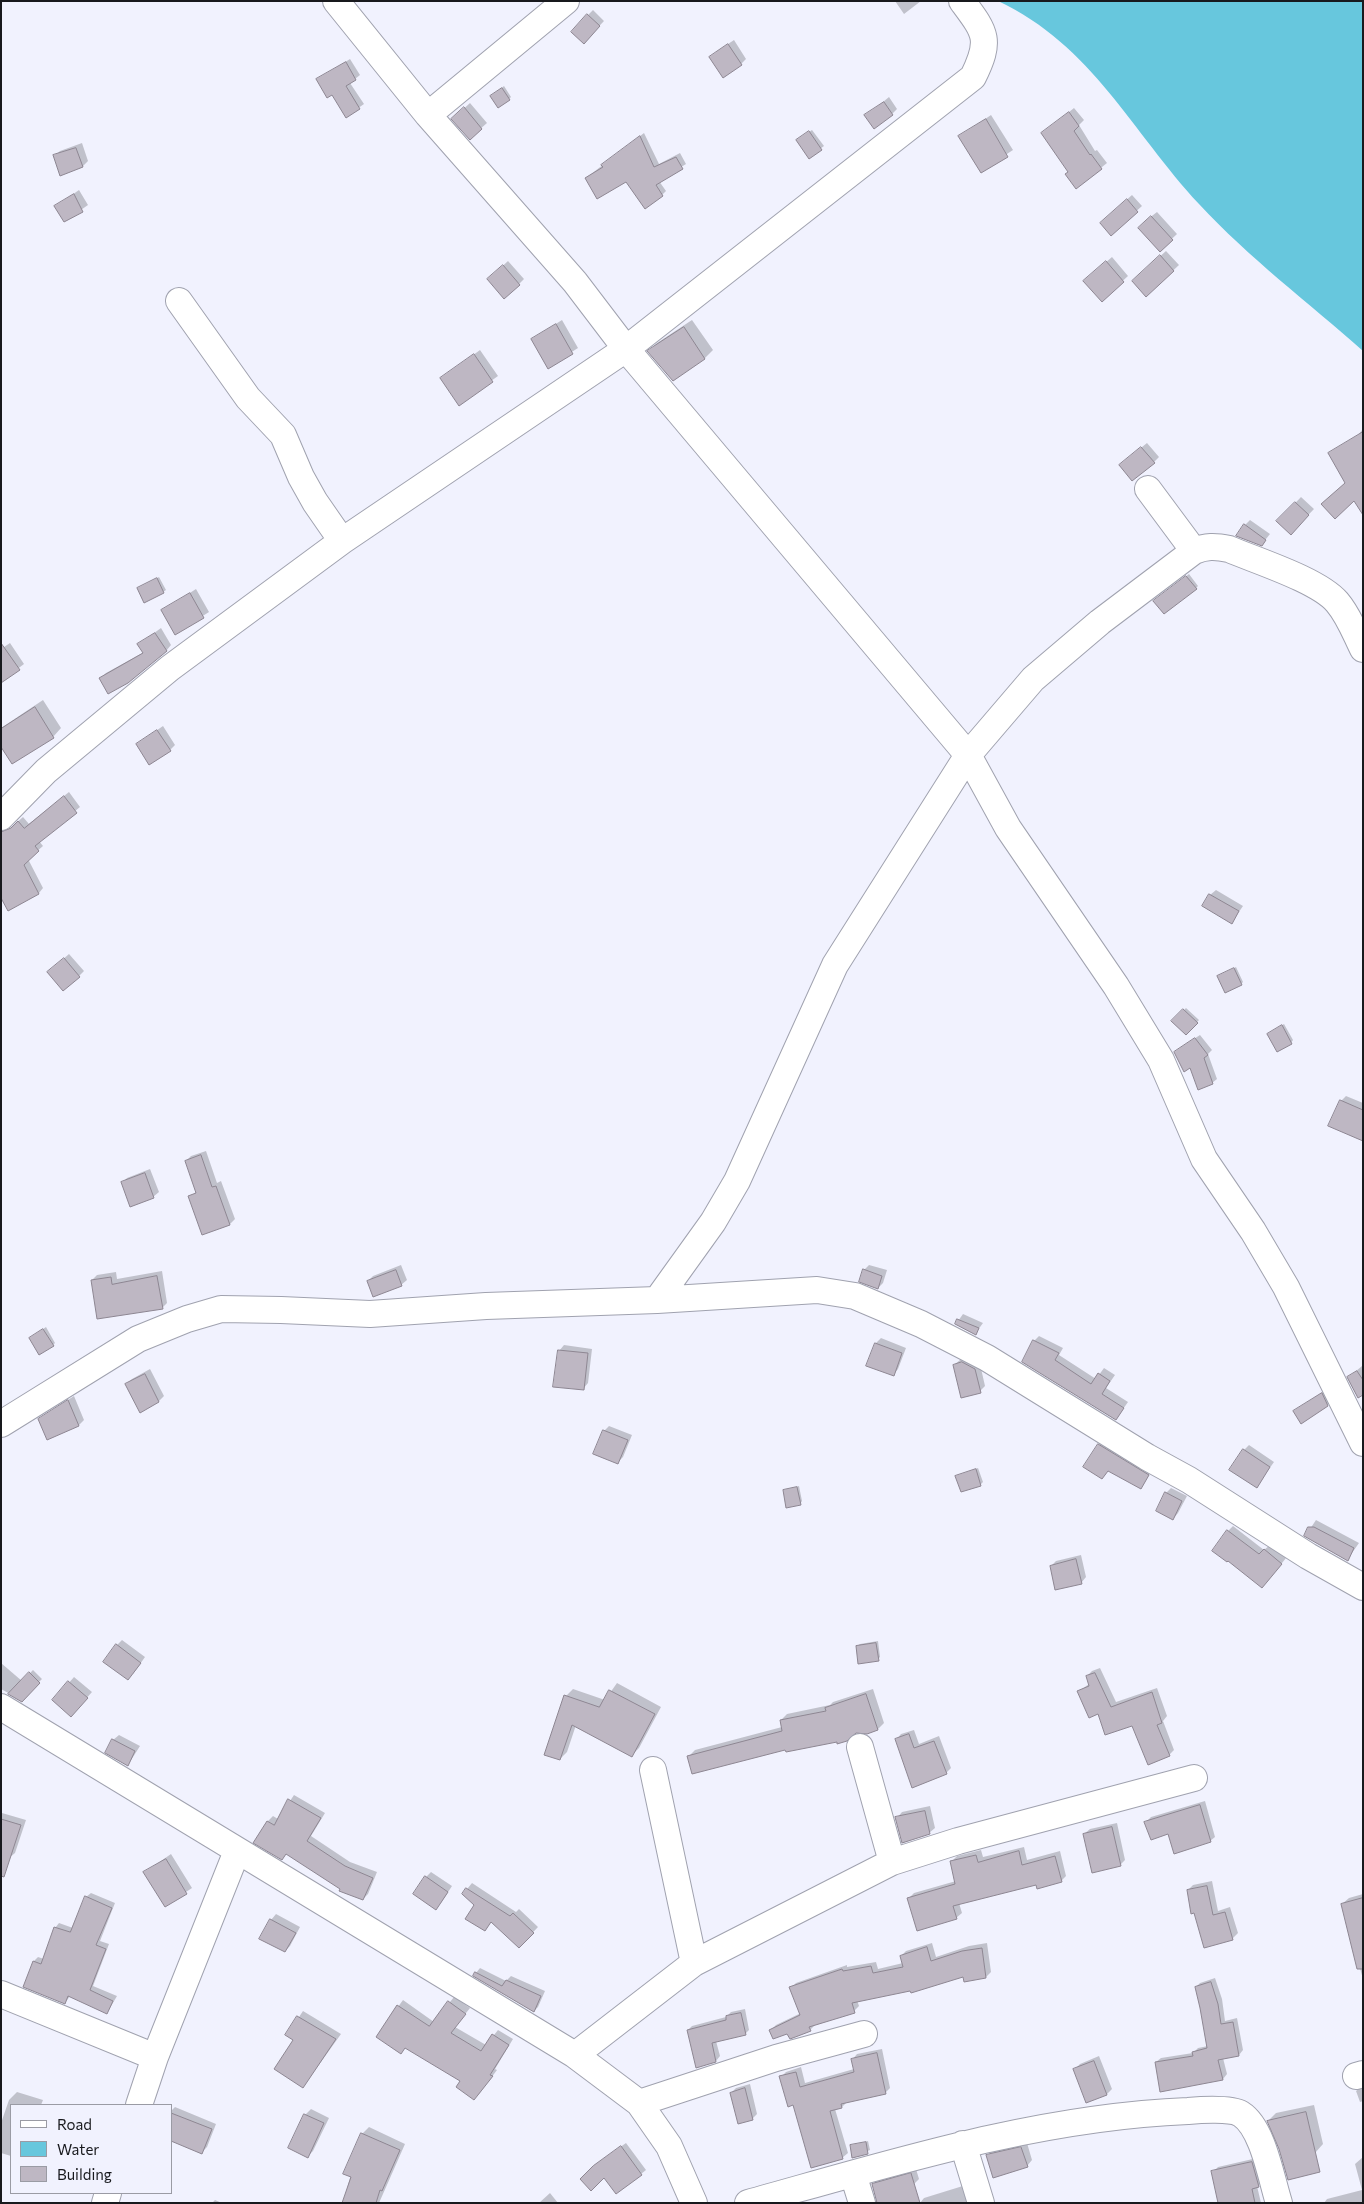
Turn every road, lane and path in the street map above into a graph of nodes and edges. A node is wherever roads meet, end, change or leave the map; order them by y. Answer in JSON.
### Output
{"nodes":[{"id":1,"x":336,"y":1,"type":"edge"},
{"id":2,"x":566,"y":1,"type":"edge"},
{"id":3,"x":962,"y":1,"type":"edge"},
{"id":4,"x":428,"y":115,"type":"junction"},
{"id":5,"x":179,"y":300,"type":"dead end"},
{"id":6,"x":626,"y":349,"type":"junction"},
{"id":7,"x":1148,"y":489,"type":"dead end"},
{"id":8,"x":342,"y":541,"type":"junction"},
{"id":9,"x":1194,"y":551,"type":"junction"},
{"id":10,"x":1363,"y":649,"type":"edge"},
{"id":11,"x":968,"y":755,"type":"junction"},
{"id":12,"x":1,"y":817,"type":"edge"},
{"id":13,"x":657,"y":1300,"type":"junction"},
{"id":14,"x":1,"y":1424,"type":"edge"},
{"id":15,"x":1363,"y":1443,"type":"edge"},
{"id":16,"x":1363,"y":1587,"type":"edge"},
{"id":17,"x":1,"y":1707,"type":"edge"},
{"id":18,"x":860,"y":1746,"type":"dead end"},
{"id":19,"x":652,"y":1770,"type":"dead end"},
{"id":20,"x":1194,"y":1778,"type":"dead end"},
{"id":21,"x":237,"y":1851,"type":"junction"},
{"id":22,"x":892,"y":1862,"type":"junction"},
{"id":23,"x":694,"y":1963,"type":"junction"},
{"id":24,"x":1,"y":1994,"type":"edge"},
{"id":25,"x":864,"y":2034,"type":"dead end"},
{"id":26,"x":575,"y":2055,"type":"junction"},
{"id":27,"x":155,"y":2057,"type":"junction"},
{"id":28,"x":639,"y":2103,"type":"junction"},
{"id":29,"x":139,"y":2104,"type":"edge"},
{"id":30,"x":963,"y":2144,"type":"junction"},
{"id":31,"x":853,"y":2174,"type":"junction"},
{"id":32,"x":694,"y":2203,"type":"edge"},
{"id":33,"x":748,"y":2203,"type":"edge"},
{"id":34,"x":862,"y":2203,"type":"edge"},
{"id":35,"x":981,"y":2203,"type":"edge"},
{"id":36,"x":1279,"y":2203,"type":"edge"}],
"edges":[{"from":1,"to":4,"type":"street"},
{"from":2,"to":4,"type":"street"},
{"from":3,"to":6,"type":"street"},
{"from":4,"to":6,"type":"street"},
{"from":5,"to":8,"type":"street"},
{"from":6,"to":8,"type":"street"},
{"from":6,"to":11,"type":"street"},
{"from":7,"to":9,"type":"street"},
{"from":8,"to":12,"type":"street"},
{"from":9,"to":10,"type":"street"},
{"from":9,"to":11,"type":"street"},
{"from":11,"to":13,"type":"street"},
{"from":11,"to":15,"type":"street"},
{"from":13,"to":14,"type":"street"},
{"from":13,"to":16,"type":"street"},
{"from":17,"to":21,"type":"street"},
{"from":18,"to":22,"type":"street"},
{"from":19,"to":23,"type":"street"},
{"from":20,"to":22,"type":"street"},
{"from":21,"to":26,"type":"street"},
{"from":21,"to":27,"type":"street"},
{"from":22,"to":23,"type":"street"},
{"from":23,"to":26,"type":"street"},
{"from":24,"to":27,"type":"street"},
{"from":25,"to":28,"type":"street"},
{"from":26,"to":28,"type":"street"},
{"from":27,"to":29,"type":"street"},
{"from":28,"to":32,"type":"street"},
{"from":30,"to":31,"type":"street"},
{"from":30,"to":35,"type":"street"},
{"from":30,"to":36,"type":"street"},
{"from":31,"to":33,"type":"street"},
{"from":31,"to":34,"type":"street"}]}
